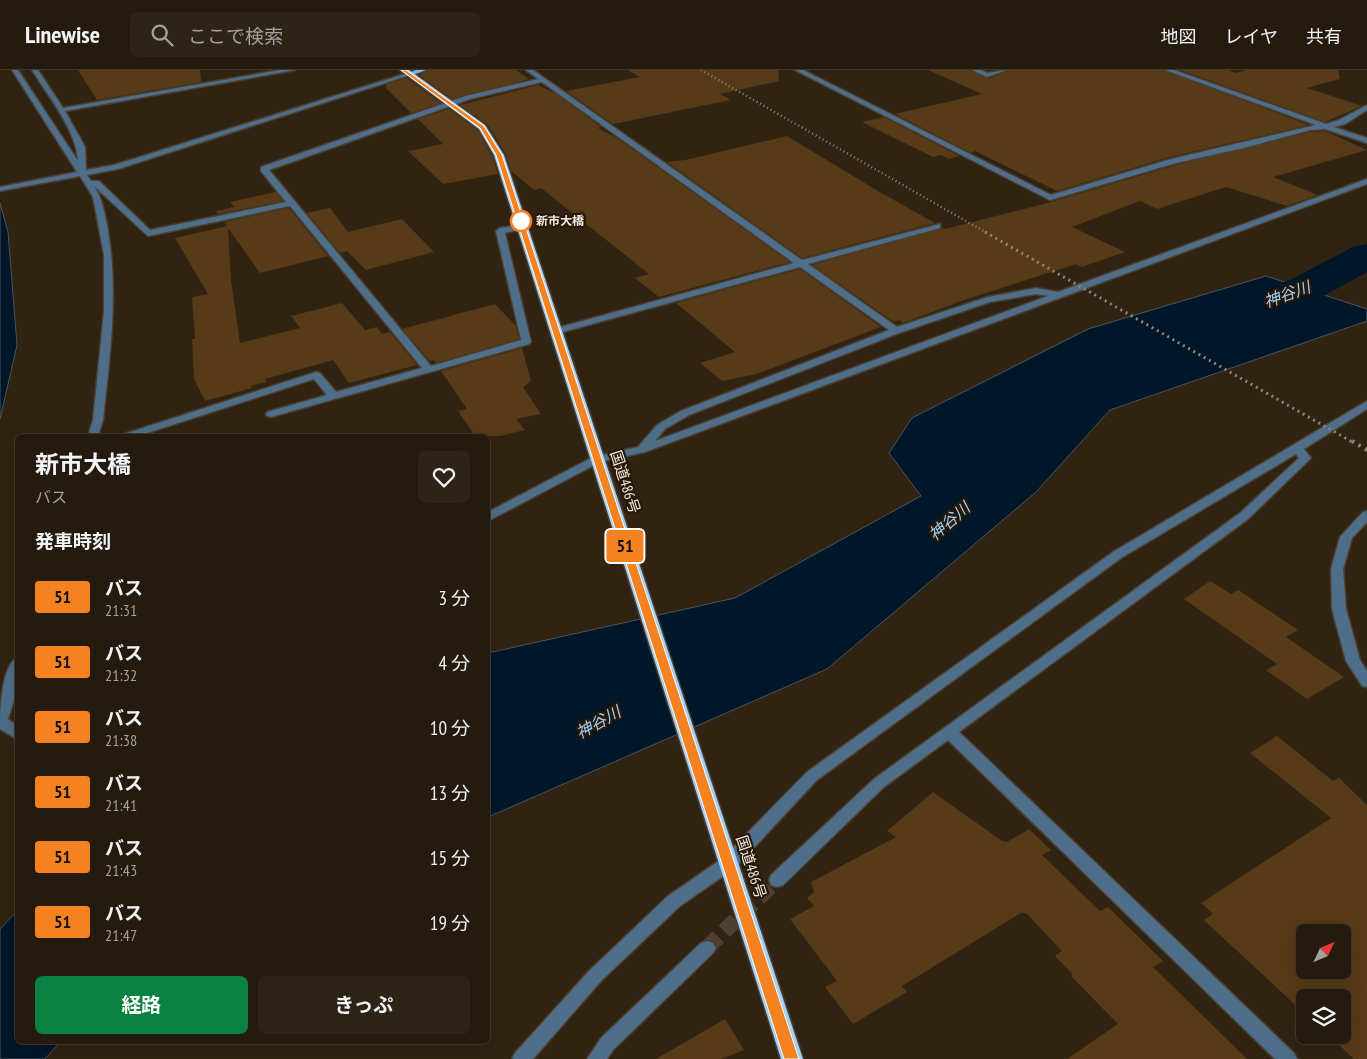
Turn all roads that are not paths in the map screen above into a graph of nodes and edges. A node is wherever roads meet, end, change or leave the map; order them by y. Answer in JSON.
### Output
{"nodes":[{"id":1,"x":15,"y":70,"type":"edge"},
{"id":2,"x":35,"y":70,"type":"edge"},
{"id":3,"x":292,"y":70,"type":"edge"},
{"id":4,"x":423,"y":70,"type":"edge"},
{"id":5,"x":529,"y":70,"type":"edge"},
{"id":6,"x":798,"y":70,"type":"edge"},
{"id":7,"x":975,"y":70,"type":"edge"},
{"id":8,"x":1004,"y":70,"type":"edge"},
{"id":9,"x":1168,"y":70,"type":"edge"},
{"id":10,"x":407,"y":72,"type":"edge"},
{"id":11,"x":544,"y":80,"type":"junction"},
{"id":12,"x":452,"y":103,"type":"junction"},
{"id":13,"x":1367,"y":107,"type":"edge"},
{"id":14,"x":61,"y":110,"type":"junction"},
{"id":15,"x":1329,"y":126,"type":"junction"},
{"id":16,"x":1367,"y":142,"type":"edge"},
{"id":17,"x":82,"y":173,"type":"junction"},
{"id":18,"x":1367,"y":181,"type":"edge"},
{"id":19,"x":89,"y":184,"type":"junction"},
{"id":20,"x":0,"y":189,"type":"edge"},
{"id":21,"x":292,"y":204,"type":"junction"},
{"id":22,"x":523,"y":226,"type":"junction"},
{"id":23,"x":937,"y":226,"type":"dead end"},
{"id":24,"x":801,"y":264,"type":"junction"},
{"id":25,"x":1059,"y":295,"type":"junction"},
{"id":26,"x":556,"y":331,"type":"junction"},
{"id":27,"x":896,"y":331,"type":"junction"},
{"id":28,"x":428,"y":369,"type":"junction"},
{"id":29,"x":334,"y":396,"type":"junction"},
{"id":30,"x":1367,"y":404,"type":"edge"},
{"id":31,"x":271,"y":414,"type":"dead end"},
{"id":32,"x":94,"y":434,"type":"edge"},
{"id":33,"x":134,"y":434,"type":"edge"},
{"id":34,"x":1296,"y":447,"type":"junction"},
{"id":35,"x":641,"y":450,"type":"junction"},
{"id":36,"x":597,"y":460,"type":"junction"},
{"id":37,"x":1367,"y":515,"type":"edge"},
{"id":38,"x":490,"y":516,"type":"edge"},
{"id":39,"x":15,"y":673,"type":"edge"},
{"id":40,"x":1367,"y":682,"type":"edge"},
{"id":41,"x":948,"y":731,"type":"junction"},
{"id":42,"x":15,"y":733,"type":"edge"},
{"id":43,"x":729,"y":863,"type":"junction"},
{"id":44,"x":777,"y":880,"type":"tunnel mouth"},
{"id":45,"x":707,"y":948,"type":"tunnel mouth"},
{"id":46,"x":521,"y":1059,"type":"edge"},
{"id":47,"x":596,"y":1059,"type":"edge"},
{"id":48,"x":792,"y":1059,"type":"edge"},
{"id":49,"x":1288,"y":1059,"type":"edge"}],
"edges":[{"from":1,"to":17,"type":"street"},
{"from":2,"to":14,"type":"street"},
{"from":3,"to":14,"type":"street"},
{"from":4,"to":10,"type":"main road"},
{"from":5,"to":11,"type":"street"},
{"from":6,"to":15,"type":"street"},
{"from":7,"to":8,"type":"street"},
{"from":9,"to":15,"type":"street"},
{"from":10,"to":12,"type":"highway","name":"国道486号"},
{"from":10,"to":17,"type":"street"},
{"from":11,"to":12,"type":"street"},
{"from":11,"to":24,"type":"street"},
{"from":12,"to":21,"type":"street"},
{"from":12,"to":22,"type":"highway","name":"国道486号"},
{"from":13,"to":15,"type":"street"},
{"from":14,"to":17,"type":"street"},
{"from":15,"to":16,"type":"street"},
{"from":17,"to":19,"type":"street"},
{"from":17,"to":20,"type":"street"},
{"from":18,"to":25,"type":"street"},
{"from":19,"to":21,"type":"street"},
{"from":19,"to":32,"type":"street"},
{"from":21,"to":28,"type":"street"},
{"from":22,"to":26,"type":"highway","name":"国道486号"},
{"from":22,"to":28,"type":"street"},
{"from":23,"to":24,"type":"street"},
{"from":24,"to":26,"type":"street"},
{"from":24,"to":27,"type":"street"},
{"from":25,"to":27,"type":"street"},
{"from":25,"to":35,"type":"street"},
{"from":26,"to":36,"type":"highway","name":"国道486号"},
{"from":27,"to":35,"type":"street"},
{"from":28,"to":29,"type":"street"},
{"from":29,"to":31,"type":"street"},
{"from":29,"to":33,"type":"street"},
{"from":30,"to":34,"type":"street"},
{"from":34,"to":41,"type":"street"},
{"from":34,"to":43,"type":"street"},
{"from":35,"to":36,"type":"street"},
{"from":36,"to":38,"type":"street"},
{"from":36,"to":43,"type":"highway","name":"国道486号"},
{"from":37,"to":40,"type":"street"},
{"from":39,"to":42,"type":"street"},
{"from":41,"to":44,"type":"street"},
{"from":41,"to":49,"type":"street"},
{"from":43,"to":46,"type":"street"},
{"from":43,"to":48,"type":"highway","name":"国道486号"},
{"from":45,"to":47,"type":"street"}]}
